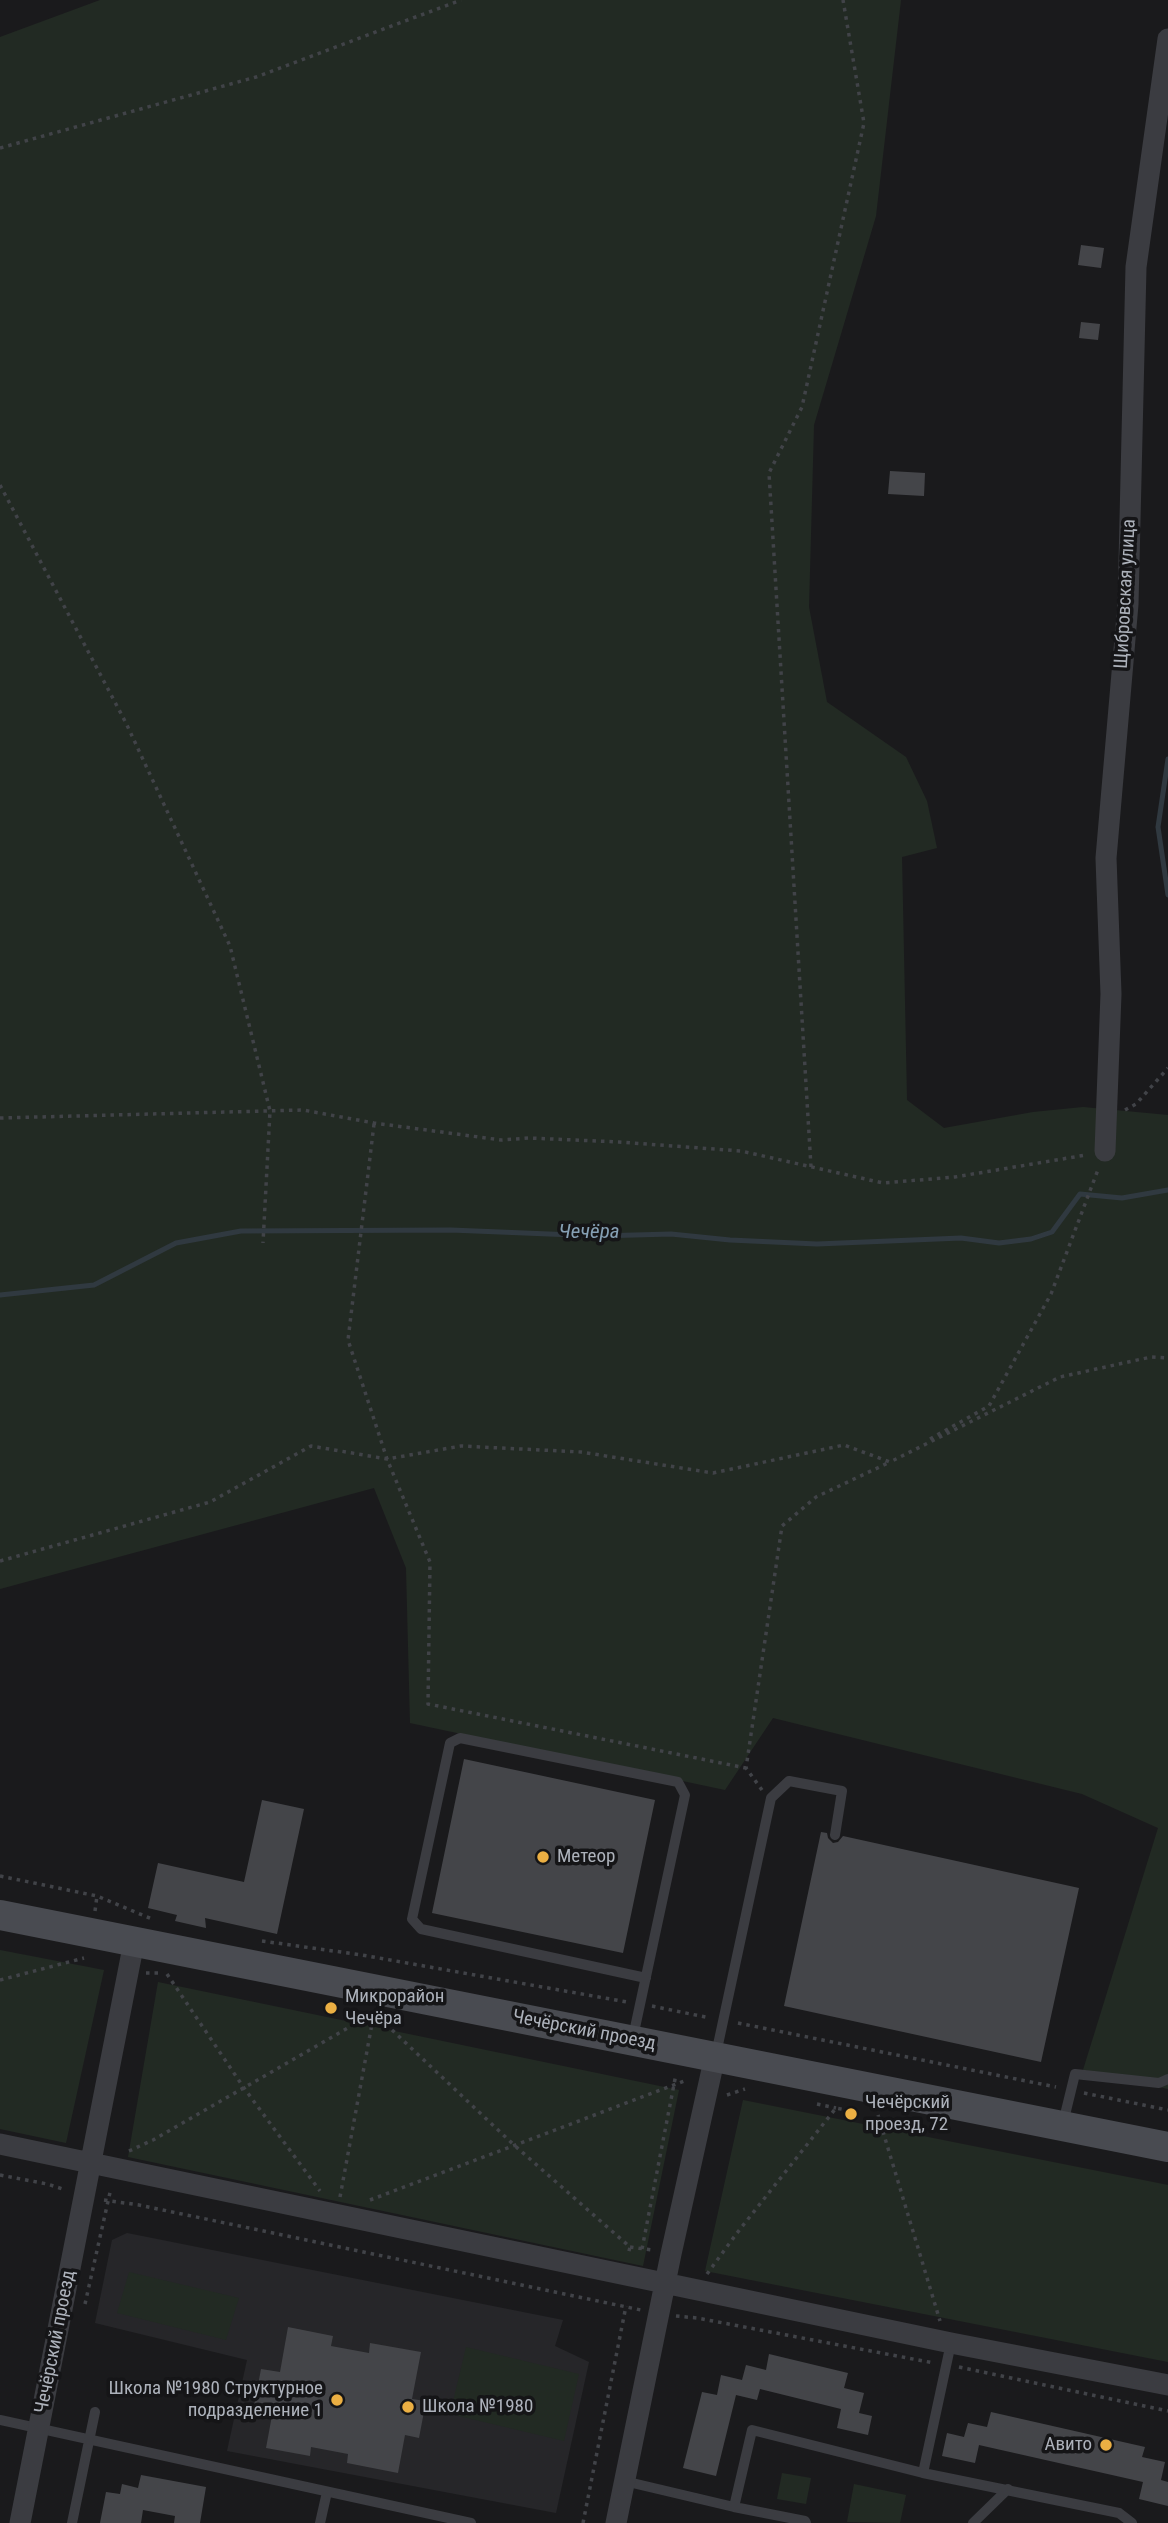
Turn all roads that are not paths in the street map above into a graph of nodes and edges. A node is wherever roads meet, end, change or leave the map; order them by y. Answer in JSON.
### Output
{"nodes":[{"id":1,"x":1168,"y":39,"type":"edge"},
{"id":2,"x":1105,"y":1151,"type":"road end"},
{"id":3,"x":835,"y":1835,"type":"dead end"},
{"id":4,"x":0,"y":1915,"type":"edge"},
{"id":5,"x":134,"y":1942,"type":"junction"},
{"id":6,"x":646,"y":1978,"type":"junction"},
{"id":7,"x":632,"y":2040,"type":"junction"},
{"id":8,"x":715,"y":2056,"type":"junction"},
{"id":9,"x":1168,"y":2080,"type":"edge"},
{"id":10,"x":1062,"y":2126,"type":"junction"},
{"id":11,"x":10,"y":2146,"type":"edge"},
{"id":12,"x":1168,"y":2147,"type":"edge"},
{"id":13,"x":92,"y":2162,"type":"junction"},
{"id":14,"x":665,"y":2283,"type":"junction"},
{"id":15,"x":946,"y":2335,"type":"junction"},
{"id":16,"x":1168,"y":2385,"type":"edge"},
{"id":17,"x":95,"y":2412,"type":"dead end"},
{"id":18,"x":0,"y":2420,"type":"edge"},
{"id":19,"x":38,"y":2429,"type":"junction"},
{"id":20,"x":88,"y":2440,"type":"junction"},
{"id":21,"x":923,"y":2473,"type":"junction"},
{"id":22,"x":624,"y":2481,"type":"junction"},
{"id":23,"x":1008,"y":2489,"type":"junction"},
{"id":24,"x":327,"y":2492,"type":"junction"},
{"id":25,"x":734,"y":2507,"type":"junction"},
{"id":26,"x":20,"y":2523,"type":"edge"},
{"id":27,"x":72,"y":2523,"type":"edge"},
{"id":28,"x":320,"y":2523,"type":"edge"},
{"id":29,"x":471,"y":2523,"type":"edge"},
{"id":30,"x":615,"y":2523,"type":"edge"},
{"id":31,"x":806,"y":2523,"type":"edge"},
{"id":32,"x":974,"y":2523,"type":"edge"},
{"id":33,"x":1132,"y":2523,"type":"edge"}],
"edges":[{"from":1,"to":2,"type":"street","name":"Щибровская улица"},
{"from":3,"to":8,"type":"lane"},
{"from":4,"to":5,"type":"main road","name":"Чечёрский проезд"},
{"from":5,"to":7,"type":"main road","name":"Чечёрский проезд"},
{"from":5,"to":13,"type":"street","name":"Чечёрский проезд"},
{"from":6,"to":6,"type":"lane"},
{"from":6,"to":7,"type":"lane"},
{"from":7,"to":8,"type":"main road","name":"Чечёрский проезд"},
{"from":8,"to":10,"type":"main road","name":"Чечёрский проезд"},
{"from":8,"to":14,"type":"street"},
{"from":9,"to":10,"type":"lane"},
{"from":10,"to":12,"type":"main road","name":"Чечёрский проезд"},
{"from":11,"to":13,"type":"street"},
{"from":13,"to":14,"type":"street"},
{"from":13,"to":19,"type":"street","name":"Чечёрский проезд"},
{"from":14,"to":15,"type":"street"},
{"from":14,"to":22,"type":"street"},
{"from":15,"to":16,"type":"street"},
{"from":15,"to":21,"type":"lane"},
{"from":17,"to":20,"type":"lane"},
{"from":18,"to":19,"type":"lane"},
{"from":19,"to":20,"type":"lane"},
{"from":19,"to":26,"type":"street","name":"Чечёрский проезд"},
{"from":20,"to":24,"type":"lane"},
{"from":20,"to":27,"type":"lane"},
{"from":21,"to":23,"type":"lane"},
{"from":21,"to":25,"type":"lane"},
{"from":22,"to":25,"type":"lane"},
{"from":22,"to":30,"type":"street"},
{"from":23,"to":32,"type":"lane"},
{"from":23,"to":33,"type":"lane"},
{"from":24,"to":28,"type":"lane"},
{"from":24,"to":29,"type":"lane"},
{"from":25,"to":31,"type":"lane"}]}
